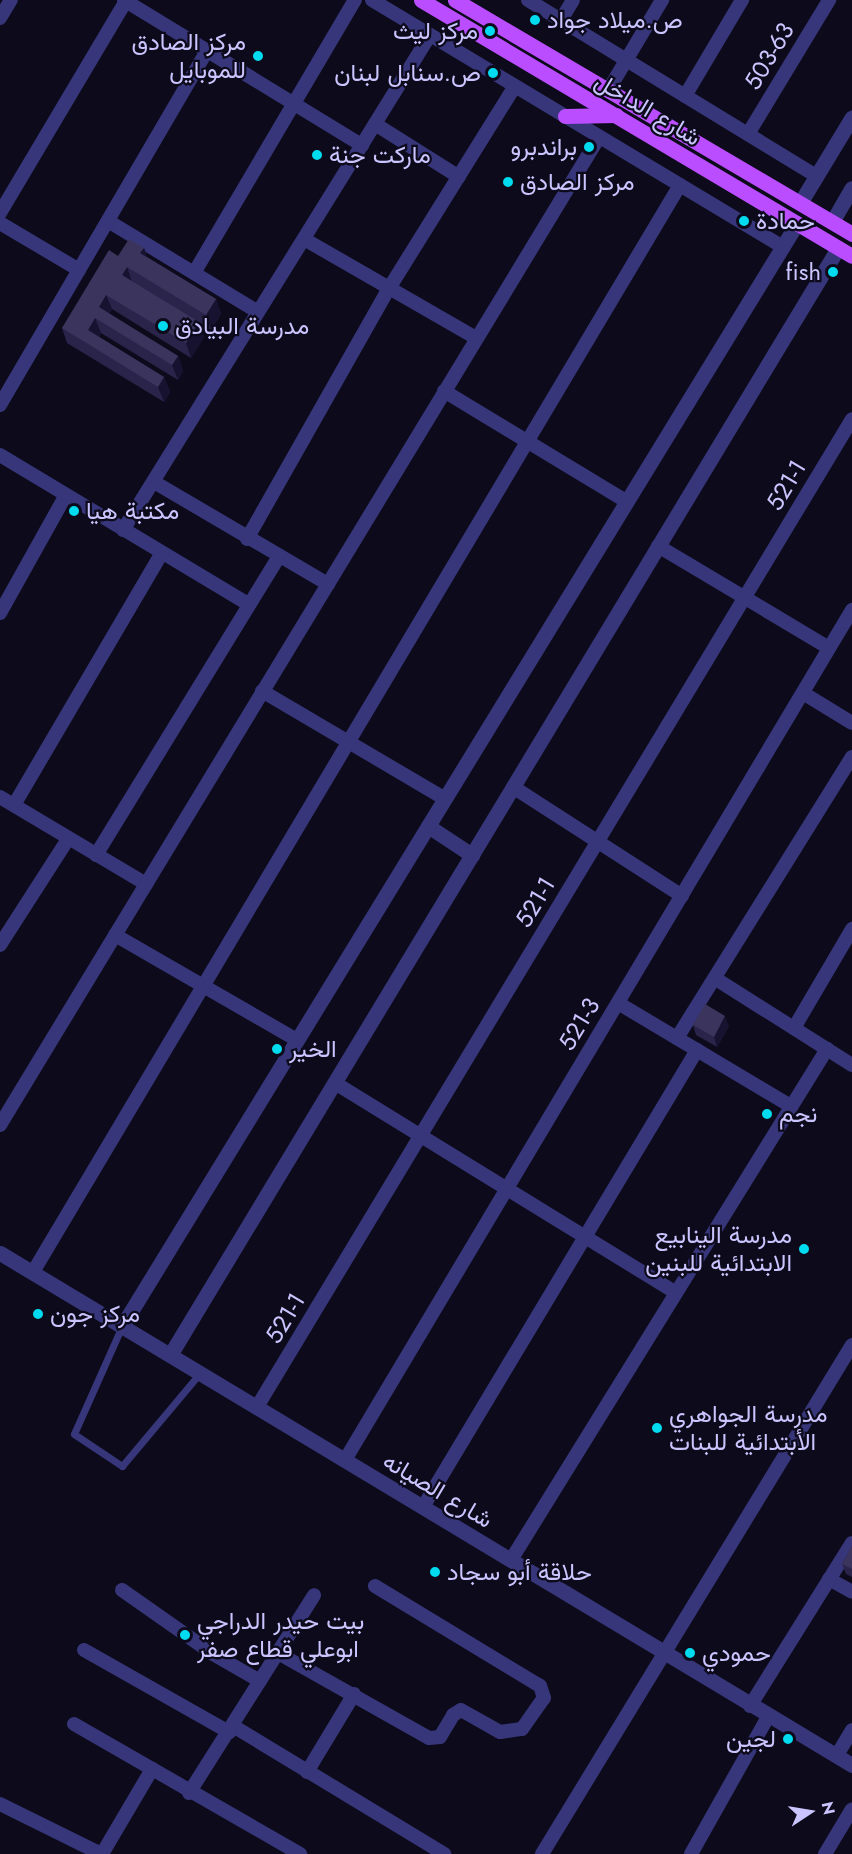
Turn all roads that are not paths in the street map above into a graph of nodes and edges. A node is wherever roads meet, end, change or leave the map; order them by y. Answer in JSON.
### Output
{"nodes":[{"id":1,"x":11,"y":0,"type":"edge"},
{"id":2,"x":355,"y":0,"type":"edge"},
{"id":3,"x":372,"y":0,"type":"edge"},
{"id":4,"x":421,"y":0,"type":"edge"},
{"id":5,"x":455,"y":0,"type":"edge"},
{"id":6,"x":528,"y":0,"type":"edge"},
{"id":7,"x":573,"y":0,"type":"edge"},
{"id":8,"x":662,"y":0,"type":"edge"},
{"id":9,"x":742,"y":0,"type":"edge"},
{"id":10,"x":829,"y":0,"type":"edge"},
{"id":11,"x":125,"y":1,"type":"edge"},
{"id":12,"x":0,"y":18,"type":"edge"},
{"id":13,"x":561,"y":20,"type":"junction"},
{"id":14,"x":430,"y":35,"type":"junction"},
{"id":15,"x":207,"y":51,"type":"junction"},
{"id":16,"x":626,"y":60,"type":"junction"},
{"id":17,"x":515,"y":86,"type":"junction"},
{"id":18,"x":609,"y":89,"type":"junction"},
{"id":19,"x":685,"y":96,"type":"junction"},
{"id":20,"x":294,"y":104,"type":"junction"},
{"id":21,"x":616,"y":115,"type":"junction"},
{"id":22,"x":564,"y":116,"type":"junction"},
{"id":23,"x":852,"y":117,"type":"edge"},
{"id":24,"x":375,"y":124,"type":"junction"},
{"id":25,"x":748,"y":134,"type":"junction"},
{"id":26,"x":599,"y":136,"type":"junction"},
{"id":27,"x":362,"y":145,"type":"junction"},
{"id":28,"x":816,"y":176,"type":"junction"},
{"id":29,"x":459,"y":177,"type":"junction"},
{"id":30,"x":680,"y":185,"type":"junction"},
{"id":31,"x":852,"y":188,"type":"edge"},
{"id":32,"x":800,"y":203,"type":"junction"},
{"id":33,"x":0,"y":213,"type":"edge"},
{"id":34,"x":108,"y":221,"type":"junction"},
{"id":35,"x":832,"y":222,"type":"junction"},
{"id":36,"x":0,"y":223,"type":"edge"},
{"id":37,"x":797,"y":223,"type":"junction"},
{"id":38,"x":852,"y":234,"type":"edge"},
{"id":39,"x":304,"y":239,"type":"junction"},
{"id":40,"x":783,"y":247,"type":"junction"},
{"id":41,"x":838,"y":248,"type":"junction"},
{"id":42,"x":852,"y":256,"type":"edge"},
{"id":43,"x":79,"y":270,"type":"junction"},
{"id":44,"x":194,"y":273,"type":"junction"},
{"id":45,"x":388,"y":290,"type":"junction"},
{"id":46,"x":258,"y":312,"type":"junction"},
{"id":47,"x":476,"y":338,"type":"junction"},
{"id":48,"x":444,"y":391,"type":"junction"},
{"id":49,"x":0,"y":405,"type":"edge"},
{"id":50,"x":852,"y":419,"type":"edge"},
{"id":51,"x":527,"y":441,"type":"junction"},
{"id":52,"x":0,"y":455,"type":"edge"},
{"id":53,"x":154,"y":482,"type":"junction"},
{"id":54,"x":66,"y":495,"type":"junction"},
{"id":55,"x":627,"y":502,"type":"junction"},
{"id":56,"x":123,"y":530,"type":"junction"},
{"id":57,"x":247,"y":539,"type":"junction"},
{"id":58,"x":658,"y":546,"type":"junction"},
{"id":59,"x":162,"y":553,"type":"junction"},
{"id":60,"x":279,"y":556,"type":"junction"},
{"id":61,"x":328,"y":584,"type":"junction"},
{"id":62,"x":745,"y":597,"type":"junction"},
{"id":63,"x":248,"y":604,"type":"junction"},
{"id":64,"x":852,"y":610,"type":"edge"},
{"id":65,"x":0,"y":613,"type":"edge"},
{"id":66,"x":829,"y":648,"type":"junction"},
{"id":67,"x":262,"y":691,"type":"junction"},
{"id":68,"x":802,"y":693,"type":"junction"},
{"id":69,"x":852,"y":723,"type":"edge"},
{"id":70,"x":349,"y":740,"type":"junction"},
{"id":71,"x":852,"y":757,"type":"edge"},
{"id":72,"x":513,"y":787,"type":"junction"},
{"id":73,"x":0,"y":797,"type":"edge"},
{"id":74,"x":445,"y":799,"type":"junction"},
{"id":75,"x":14,"y":805,"type":"junction"},
{"id":76,"x":428,"y":826,"type":"junction"},
{"id":77,"x":68,"y":839,"type":"junction"},
{"id":78,"x":598,"y":842,"type":"junction"},
{"id":79,"x":96,"y":855,"type":"junction"},
{"id":80,"x":472,"y":855,"type":"junction"},
{"id":81,"x":146,"y":884,"type":"junction"},
{"id":82,"x":682,"y":896,"type":"junction"},
{"id":83,"x":852,"y":929,"type":"edge"},
{"id":84,"x":115,"y":935,"type":"junction"},
{"id":85,"x":0,"y":945,"type":"edge"},
{"id":86,"x":716,"y":979,"type":"junction"},
{"id":87,"x":202,"y":988,"type":"junction"},
{"id":88,"x":618,"y":1003,"type":"junction"},
{"id":89,"x":795,"y":1028,"type":"junction"},
{"id":90,"x":677,"y":1038,"type":"junction"},
{"id":91,"x":297,"y":1040,"type":"junction"},
{"id":92,"x":826,"y":1049,"type":"junction"},
{"id":93,"x":697,"y":1050,"type":"junction"},
{"id":94,"x":852,"y":1065,"type":"edge"},
{"id":95,"x":335,"y":1083,"type":"junction"},
{"id":96,"x":791,"y":1106,"type":"junction"},
{"id":97,"x":0,"y":1125,"type":"edge"},
{"id":98,"x":421,"y":1135,"type":"junction"},
{"id":99,"x":507,"y":1189,"type":"junction"},
{"id":100,"x":586,"y":1237,"type":"junction"},
{"id":101,"x":0,"y":1253,"type":"edge"},
{"id":102,"x":33,"y":1272,"type":"junction"},
{"id":103,"x":676,"y":1293,"type":"junction"},
{"id":104,"x":122,"y":1326,"type":"junction"},
{"id":105,"x":852,"y":1346,"type":"edge"},
{"id":106,"x":170,"y":1355,"type":"junction"},
{"id":107,"x":200,"y":1373,"type":"junction"},
{"id":108,"x":257,"y":1407,"type":"junction"},
{"id":109,"x":345,"y":1460,"type":"junction"},
{"id":110,"x":423,"y":1507,"type":"junction"},
{"id":111,"x":852,"y":1543,"type":"edge"},
{"id":112,"x":511,"y":1560,"type":"junction"},
{"id":113,"x":829,"y":1579,"type":"junction"},
{"id":114,"x":375,"y":1586,"type":"dead end"},
{"id":115,"x":122,"y":1590,"type":"dead end"},
{"id":116,"x":852,"y":1592,"type":"edge"},
{"id":117,"x":314,"y":1595,"type":"dead end"},
{"id":118,"x":84,"y":1650,"type":"dead end"},
{"id":119,"x":664,"y":1652,"type":"junction"},
{"id":120,"x":278,"y":1653,"type":"junction"},
{"id":121,"x":261,"y":1681,"type":"junction"},
{"id":122,"x":354,"y":1694,"type":"junction"},
{"id":123,"x":750,"y":1706,"type":"junction"},
{"id":124,"x":768,"y":1717,"type":"junction"},
{"id":125,"x":74,"y":1724,"type":"dead end"},
{"id":126,"x":231,"y":1729,"type":"junction"},
{"id":127,"x":852,"y":1730,"type":"edge"},
{"id":128,"x":837,"y":1755,"type":"junction"},
{"id":129,"x":852,"y":1765,"type":"edge"},
{"id":130,"x":152,"y":1769,"type":"junction"},
{"id":131,"x":307,"y":1772,"type":"junction"},
{"id":132,"x":189,"y":1793,"type":"junction"},
{"id":133,"x":0,"y":1804,"type":"edge"},
{"id":134,"x":852,"y":1809,"type":"edge"},
{"id":135,"x":101,"y":1854,"type":"edge"},
{"id":136,"x":300,"y":1854,"type":"edge"},
{"id":137,"x":444,"y":1854,"type":"edge"},
{"id":138,"x":542,"y":1854,"type":"edge"},
{"id":139,"x":691,"y":1854,"type":"edge"},
{"id":140,"x":825,"y":1854,"type":"edge"}],
"edges":[{"from":1,"to":12,"type":"street"},
{"from":2,"to":20,"type":"street"},
{"from":3,"to":14,"type":"street"},
{"from":4,"to":21,"type":"main road","name":"شارع الداخل"},
{"from":5,"to":18,"type":"main road","name":"شارع الداخل"},
{"from":6,"to":13,"type":"street"},
{"from":7,"to":13,"type":"street"},
{"from":8,"to":16,"type":"street"},
{"from":9,"to":19,"type":"street"},
{"from":10,"to":25,"type":"street","name":"503-63"},
{"from":11,"to":15,"type":"street"},
{"from":11,"to":33,"type":"street"},
{"from":13,"to":16,"type":"street"},
{"from":14,"to":17,"type":"street"},
{"from":14,"to":24,"type":"street"},
{"from":15,"to":20,"type":"street"},
{"from":15,"to":34,"type":"street"},
{"from":16,"to":18,"type":"street"},
{"from":16,"to":19,"type":"street"},
{"from":17,"to":22,"type":"street"},
{"from":17,"to":29,"type":"street"},
{"from":18,"to":32,"type":"main road","name":"شارع الداخل"},
{"from":19,"to":25,"type":"street"},
{"from":20,"to":27,"type":"street"},
{"from":20,"to":44,"type":"street"},
{"from":21,"to":22,"type":"main road"},
{"from":21,"to":37,"type":"main road","name":"شارع الداخل"},
{"from":22,"to":26,"type":"street"},
{"from":23,"to":28,"type":"street"},
{"from":24,"to":27,"type":"street"},
{"from":24,"to":29,"type":"street"},
{"from":25,"to":28,"type":"street"},
{"from":26,"to":30,"type":"street"},
{"from":26,"to":47,"type":"street"},
{"from":27,"to":39,"type":"street"},
{"from":28,"to":32,"type":"street"},
{"from":29,"to":45,"type":"street"},
{"from":30,"to":40,"type":"street"},
{"from":30,"to":51,"type":"street"},
{"from":31,"to":35,"type":"street"},
{"from":32,"to":35,"type":"main road","name":"شارع الداخل"},
{"from":34,"to":43,"type":"street"},
{"from":34,"to":44,"type":"street"},
{"from":35,"to":38,"type":"main road","name":"شارع الداخل"},
{"from":36,"to":43,"type":"street"},
{"from":37,"to":40,"type":"street"},
{"from":37,"to":41,"type":"main road","name":"شارع الداخل"},
{"from":39,"to":45,"type":"street"},
{"from":39,"to":46,"type":"street"},
{"from":40,"to":55,"type":"street"},
{"from":41,"to":42,"type":"main road","name":"شارع الداخل"},
{"from":41,"to":58,"type":"street"},
{"from":43,"to":49,"type":"street"},
{"from":44,"to":46,"type":"street"},
{"from":45,"to":47,"type":"street"},
{"from":45,"to":57,"type":"street"},
{"from":46,"to":53,"type":"street"},
{"from":47,"to":48,"type":"street"},
{"from":48,"to":51,"type":"street"},
{"from":48,"to":61,"type":"street"},
{"from":50,"to":62,"type":"street","name":"521-1"},
{"from":51,"to":55,"type":"street"},
{"from":51,"to":70,"type":"street"},
{"from":52,"to":54,"type":"street"},
{"from":53,"to":56,"type":"street"},
{"from":53,"to":57,"type":"street"},
{"from":54,"to":56,"type":"street"},
{"from":54,"to":65,"type":"street"},
{"from":55,"to":74,"type":"street"},
{"from":56,"to":59,"type":"street"},
{"from":57,"to":60,"type":"street"},
{"from":58,"to":62,"type":"street"},
{"from":58,"to":72,"type":"street"},
{"from":59,"to":63,"type":"street"},
{"from":59,"to":75,"type":"street"},
{"from":60,"to":61,"type":"street"},
{"from":60,"to":63,"type":"street"},
{"from":61,"to":67,"type":"street"},
{"from":62,"to":66,"type":"street"},
{"from":62,"to":78,"type":"street","name":"521-1"},
{"from":63,"to":79,"type":"street"},
{"from":64,"to":66,"type":"street","name":"521-3"},
{"from":66,"to":68,"type":"street","name":"521-3"},
{"from":67,"to":70,"type":"street"},
{"from":67,"to":81,"type":"street"},
{"from":68,"to":69,"type":"street"},
{"from":68,"to":82,"type":"street","name":"521-3"},
{"from":70,"to":74,"type":"street"},
{"from":70,"to":87,"type":"street"},
{"from":71,"to":86,"type":"street"},
{"from":72,"to":78,"type":"street"},
{"from":72,"to":80,"type":"street"},
{"from":73,"to":75,"type":"street"},
{"from":74,"to":76,"type":"street"},
{"from":75,"to":77,"type":"street"},
{"from":76,"to":80,"type":"street"},
{"from":76,"to":91,"type":"street"},
{"from":77,"to":79,"type":"street"},
{"from":77,"to":85,"type":"street"},
{"from":78,"to":82,"type":"street"},
{"from":78,"to":98,"type":"street","name":"521-1"},
{"from":79,"to":81,"type":"street"},
{"from":80,"to":95,"type":"street"},
{"from":81,"to":84,"type":"street"},
{"from":82,"to":88,"type":"street","name":"521-3"},
{"from":83,"to":89,"type":"street"},
{"from":84,"to":87,"type":"street"},
{"from":84,"to":97,"type":"street"},
{"from":86,"to":89,"type":"street"},
{"from":86,"to":90,"type":"street"},
{"from":87,"to":91,"type":"street"},
{"from":87,"to":102,"type":"street"},
{"from":88,"to":90,"type":"street"},
{"from":88,"to":99,"type":"street","name":"521-3"},
{"from":89,"to":92,"type":"street"},
{"from":90,"to":93,"type":"street"},
{"from":91,"to":104,"type":"street"},
{"from":92,"to":94,"type":"street"},
{"from":92,"to":96,"type":"street"},
{"from":93,"to":96,"type":"street"},
{"from":93,"to":100,"type":"street"},
{"from":95,"to":98,"type":"street"},
{"from":95,"to":106,"type":"street"},
{"from":96,"to":103,"type":"street"},
{"from":98,"to":99,"type":"street"},
{"from":98,"to":108,"type":"street","name":"521-1"},
{"from":99,"to":100,"type":"street"},
{"from":99,"to":109,"type":"street","name":"521-3"},
{"from":100,"to":103,"type":"street"},
{"from":100,"to":110,"type":"street"},
{"from":101,"to":102,"type":"street","name":"شارع الصيانه"},
{"from":102,"to":104,"type":"street","name":"شارع الصيانه"},
{"from":103,"to":112,"type":"street"},
{"from":104,"to":106,"type":"street","name":"شارع الصيانه"},
{"from":104,"to":107,"type":"lane"},
{"from":105,"to":119,"type":"street"},
{"from":106,"to":107,"type":"street","name":"شارع الصيانه"},
{"from":107,"to":108,"type":"street","name":"شارع الصيانه"},
{"from":108,"to":109,"type":"street","name":"شارع الصيانه"},
{"from":109,"to":110,"type":"street","name":"شارع الصيانه"},
{"from":110,"to":112,"type":"street","name":"شارع الصيانه"},
{"from":111,"to":113,"type":"street"},
{"from":112,"to":119,"type":"street","name":"شارع الصيانه"},
{"from":113,"to":116,"type":"street"},
{"from":113,"to":123,"type":"street"},
{"from":114,"to":122,"type":"street"},
{"from":115,"to":121,"type":"street"},
{"from":117,"to":120,"type":"street"},
{"from":118,"to":126,"type":"street"},
{"from":119,"to":123,"type":"street","name":"شارع الصيانه"},
{"from":119,"to":138,"type":"street"},
{"from":120,"to":121,"type":"street"},
{"from":120,"to":122,"type":"street"},
{"from":121,"to":126,"type":"street"},
{"from":122,"to":131,"type":"street"},
{"from":123,"to":124,"type":"street","name":"شارع الصيانه"},
{"from":124,"to":128,"type":"street","name":"شارع الصيانه"},
{"from":124,"to":139,"type":"street"},
{"from":125,"to":130,"type":"street"},
{"from":126,"to":131,"type":"street"},
{"from":126,"to":132,"type":"street"},
{"from":127,"to":128,"type":"street"},
{"from":128,"to":129,"type":"street","name":"شارع الصيانه"},
{"from":130,"to":132,"type":"street"},
{"from":130,"to":135,"type":"street"},
{"from":131,"to":137,"type":"street"},
{"from":132,"to":136,"type":"street"},
{"from":133,"to":135,"type":"street"},
{"from":134,"to":140,"type":"street"}]}
